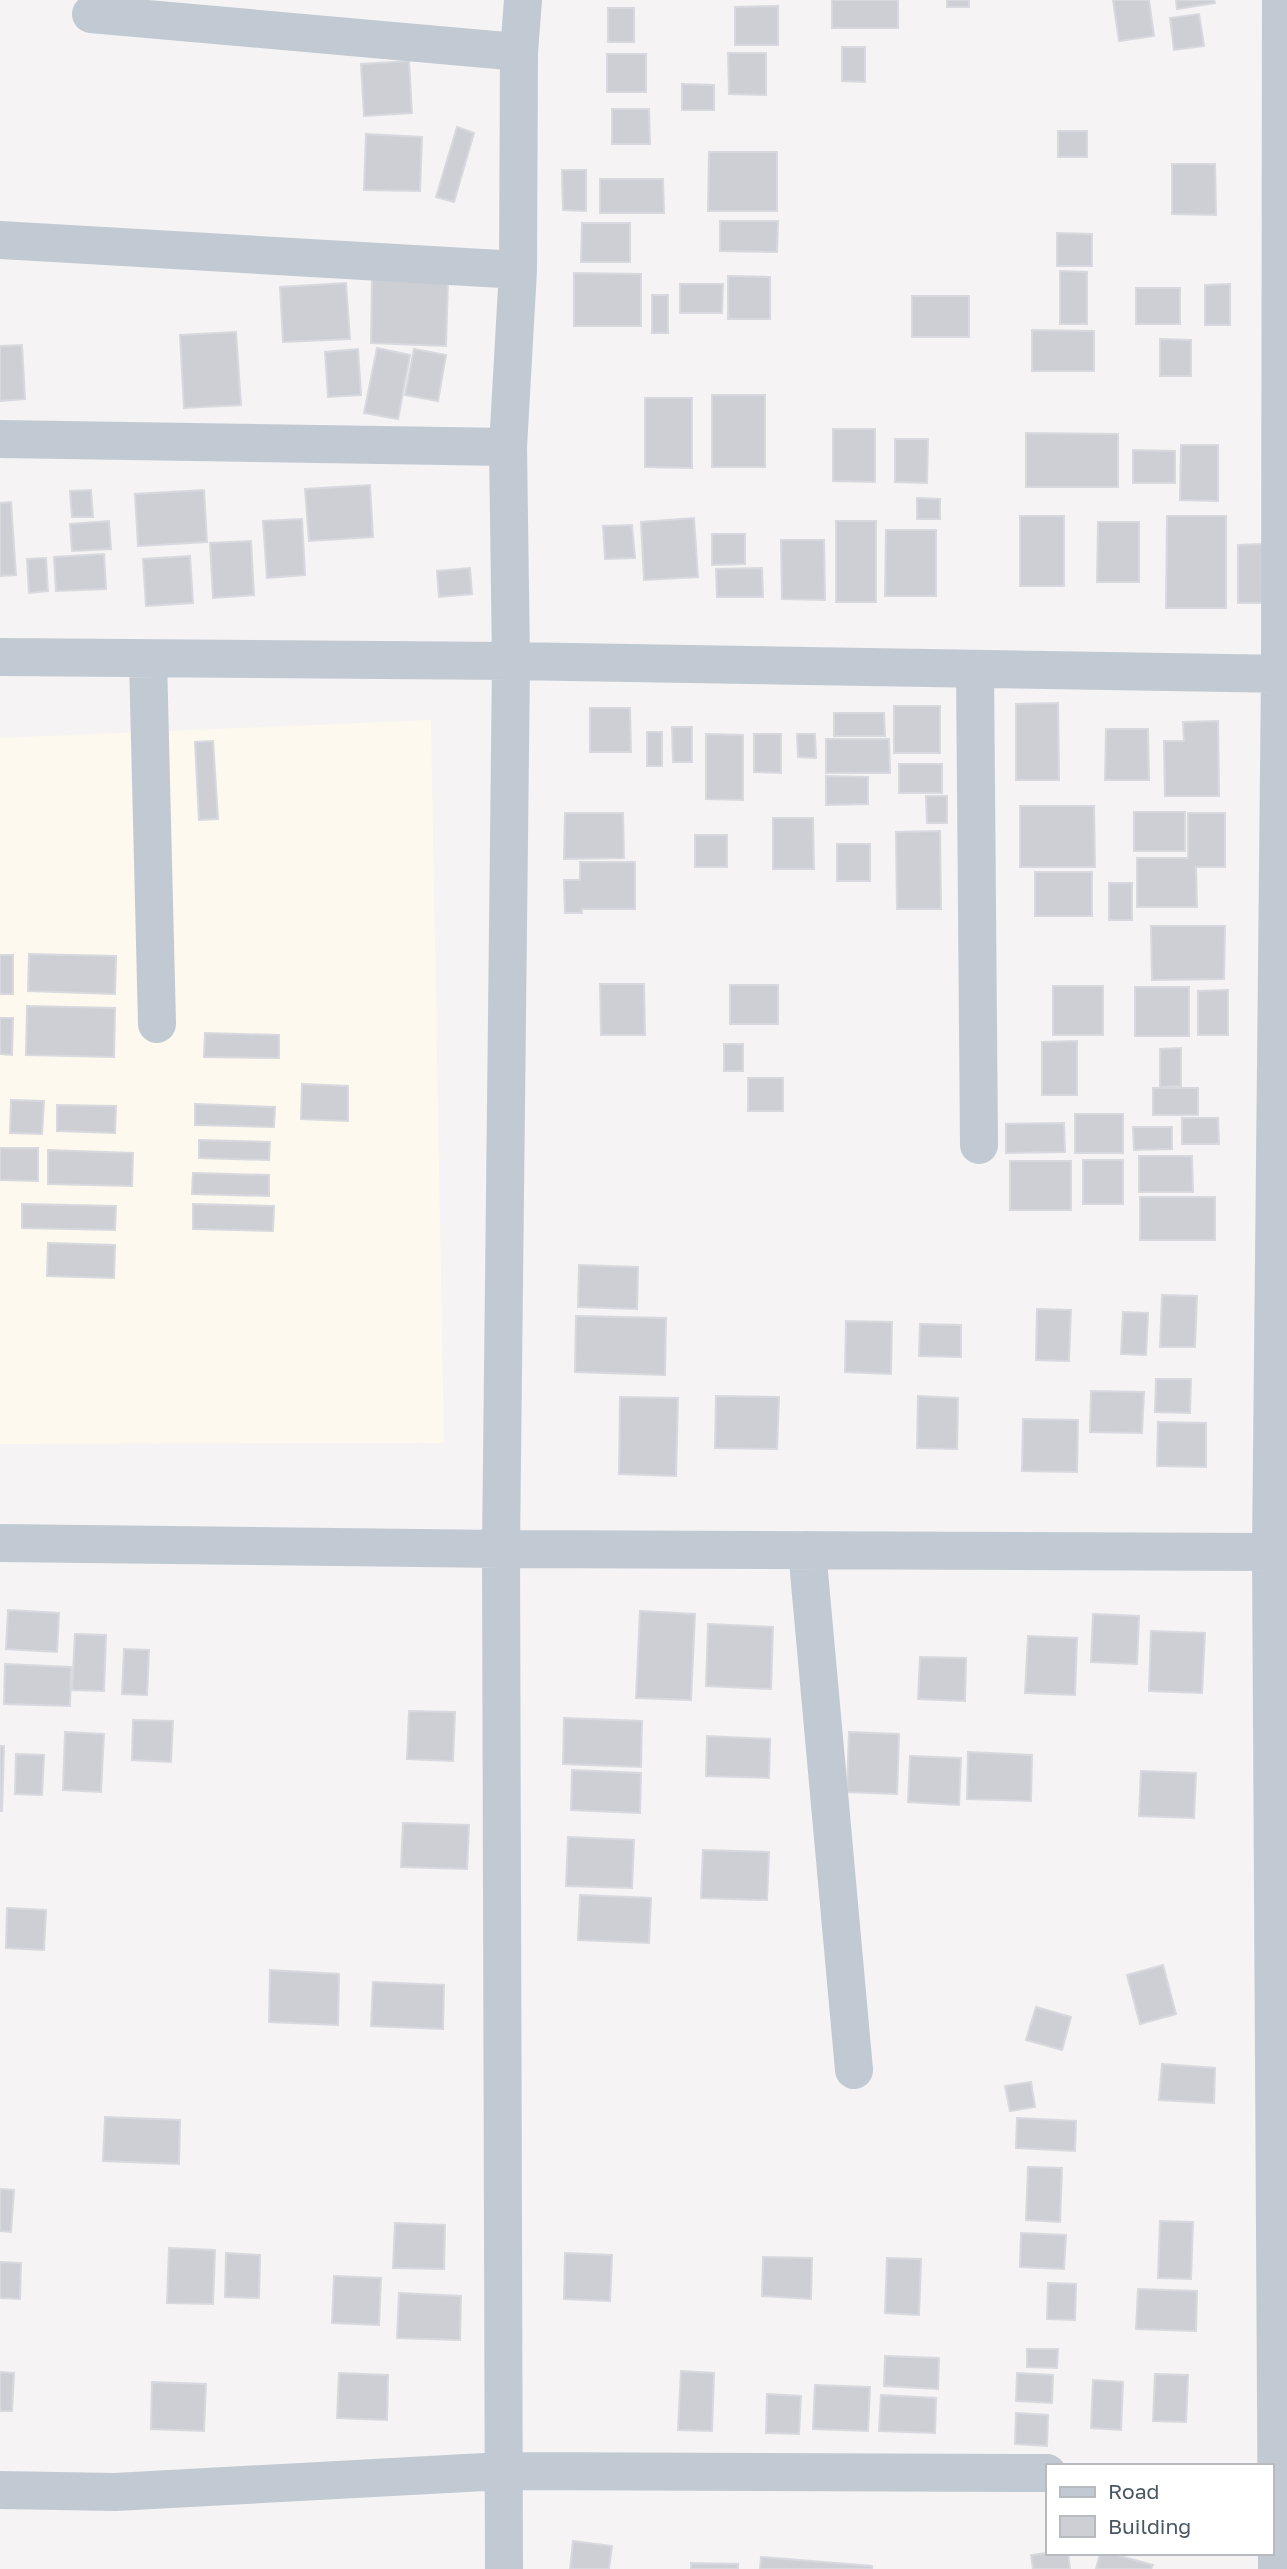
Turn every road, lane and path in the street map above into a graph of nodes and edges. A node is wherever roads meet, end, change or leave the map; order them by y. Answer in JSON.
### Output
{"nodes":[{"id":1,"x":523,"y":0,"type":"edge"},
{"id":2,"x":1281,"y":0,"type":"edge"},
{"id":3,"x":91,"y":14,"type":"dead end"},
{"id":4,"x":519,"y":52,"type":"junction"},
{"id":5,"x":0,"y":240,"type":"edge"},
{"id":6,"x":518,"y":270,"type":"junction"},
{"id":7,"x":0,"y":439,"type":"edge"},
{"id":8,"x":508,"y":447,"type":"junction"},
{"id":9,"x":0,"y":657,"type":"edge"},
{"id":10,"x":148,"y":659,"type":"junction"},
{"id":11,"x":511,"y":661,"type":"junction"},
{"id":12,"x":975,"y":669,"type":"junction"},
{"id":13,"x":1284,"y":674,"type":"edge"},
{"id":14,"x":157,"y":1024,"type":"dead end"},
{"id":15,"x":979,"y":1145,"type":"dead end"},
{"id":16,"x":0,"y":1543,"type":"edge"},
{"id":17,"x":501,"y":1549,"type":"junction"},
{"id":18,"x":807,"y":1550,"type":"junction"},
{"id":19,"x":1279,"y":1552,"type":"edge"},
{"id":20,"x":855,"y":2070,"type":"dead end"},
{"id":21,"x":503,"y":2471,"type":"junction"},
{"id":22,"x":1046,"y":2473,"type":"edge"},
{"id":23,"x":1279,"y":2474,"type":"edge"},
{"id":24,"x":0,"y":2490,"type":"edge"},
{"id":25,"x":503,"y":2569,"type":"edge"},
{"id":26,"x":1277,"y":2569,"type":"edge"}],
"edges":[{"from":1,"to":4,"type":"street"},
{"from":2,"to":13,"type":"street"},
{"from":3,"to":4,"type":"street"},
{"from":4,"to":6,"type":"street"},
{"from":5,"to":6,"type":"street"},
{"from":6,"to":8,"type":"street"},
{"from":7,"to":8,"type":"street"},
{"from":8,"to":11,"type":"street"},
{"from":9,"to":10,"type":"street"},
{"from":10,"to":11,"type":"street"},
{"from":10,"to":14,"type":"street"},
{"from":11,"to":12,"type":"street"},
{"from":11,"to":17,"type":"street"},
{"from":12,"to":13,"type":"street"},
{"from":12,"to":15,"type":"street"},
{"from":13,"to":19,"type":"street"},
{"from":16,"to":17,"type":"street"},
{"from":17,"to":18,"type":"street"},
{"from":17,"to":21,"type":"street"},
{"from":18,"to":19,"type":"street"},
{"from":18,"to":20,"type":"street"},
{"from":19,"to":23,"type":"street"},
{"from":21,"to":22,"type":"street"},
{"from":21,"to":24,"type":"street"},
{"from":21,"to":25,"type":"street"},
{"from":23,"to":26,"type":"street"}]}
